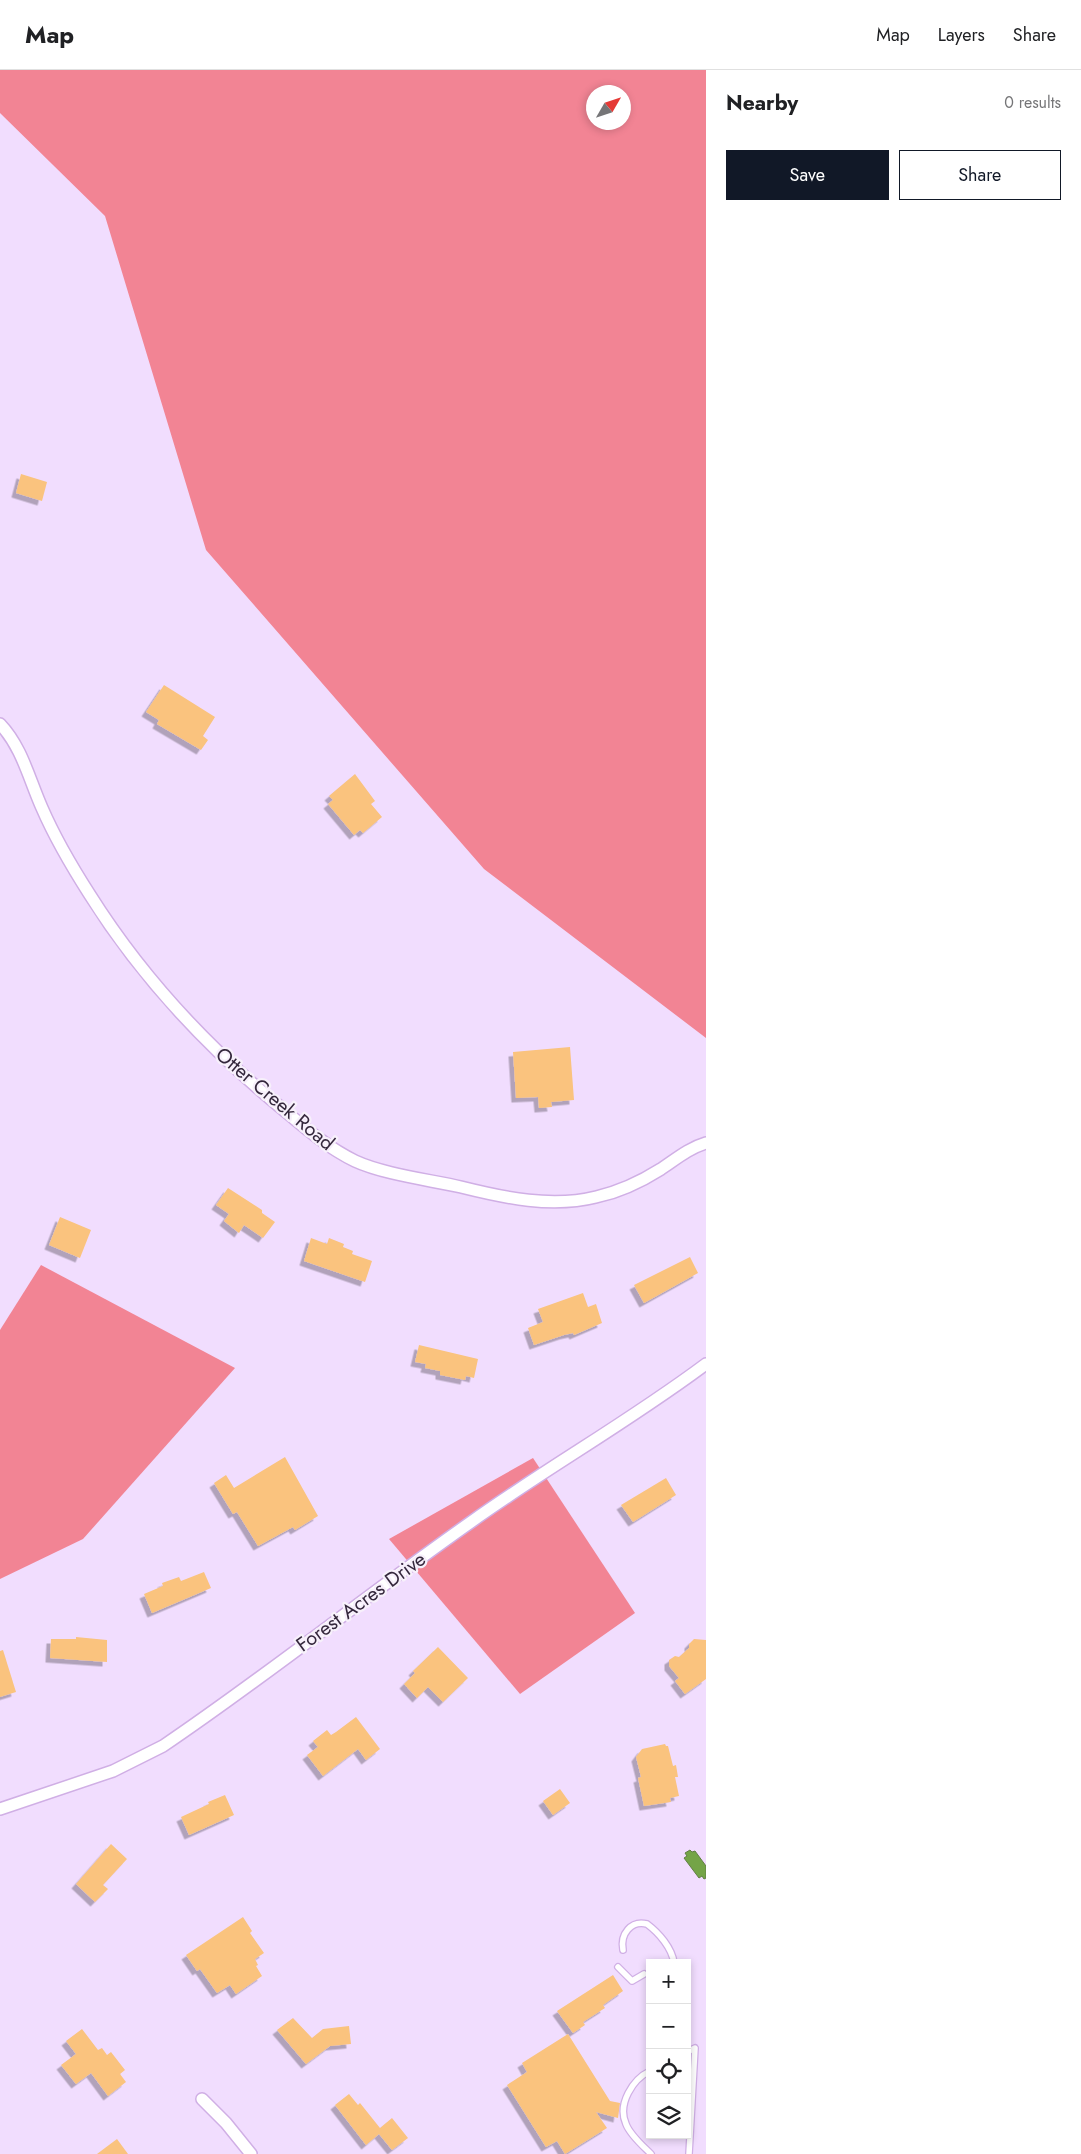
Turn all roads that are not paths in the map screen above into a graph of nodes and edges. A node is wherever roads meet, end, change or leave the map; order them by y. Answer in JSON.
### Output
{"nodes":[{"id":1,"x":0,"y":724,"type":"edge"},
{"id":2,"x":706,"y":1143,"type":"edge"},
{"id":3,"x":706,"y":1364,"type":"edge"},
{"id":4,"x":0,"y":1809,"type":"edge"},
{"id":5,"x":623,"y":1950,"type":"dead end"},
{"id":6,"x":673,"y":1959,"type":"edge"},
{"id":7,"x":618,"y":1967,"type":"dead end"},
{"id":8,"x":644,"y":1974,"type":"dead end"},
{"id":9,"x":691,"y":2050,"type":"edge"},
{"id":10,"x":646,"y":2074,"type":"edge"},
{"id":11,"x":202,"y":2099,"type":"dead end"},
{"id":12,"x":251,"y":2154,"type":"edge"},
{"id":13,"x":652,"y":2154,"type":"edge"},
{"id":14,"x":689,"y":2154,"type":"edge"}],
"edges":[{"from":1,"to":2,"type":"street","name":"Otter Creek Road"},
{"from":3,"to":4,"type":"street","name":"Forest Acres Drive"},
{"from":5,"to":6,"type":"lane"},
{"from":7,"to":8,"type":"lane"},
{"from":9,"to":14,"type":"lane"},
{"from":10,"to":13,"type":"lane"},
{"from":11,"to":12,"type":"street"}]}
